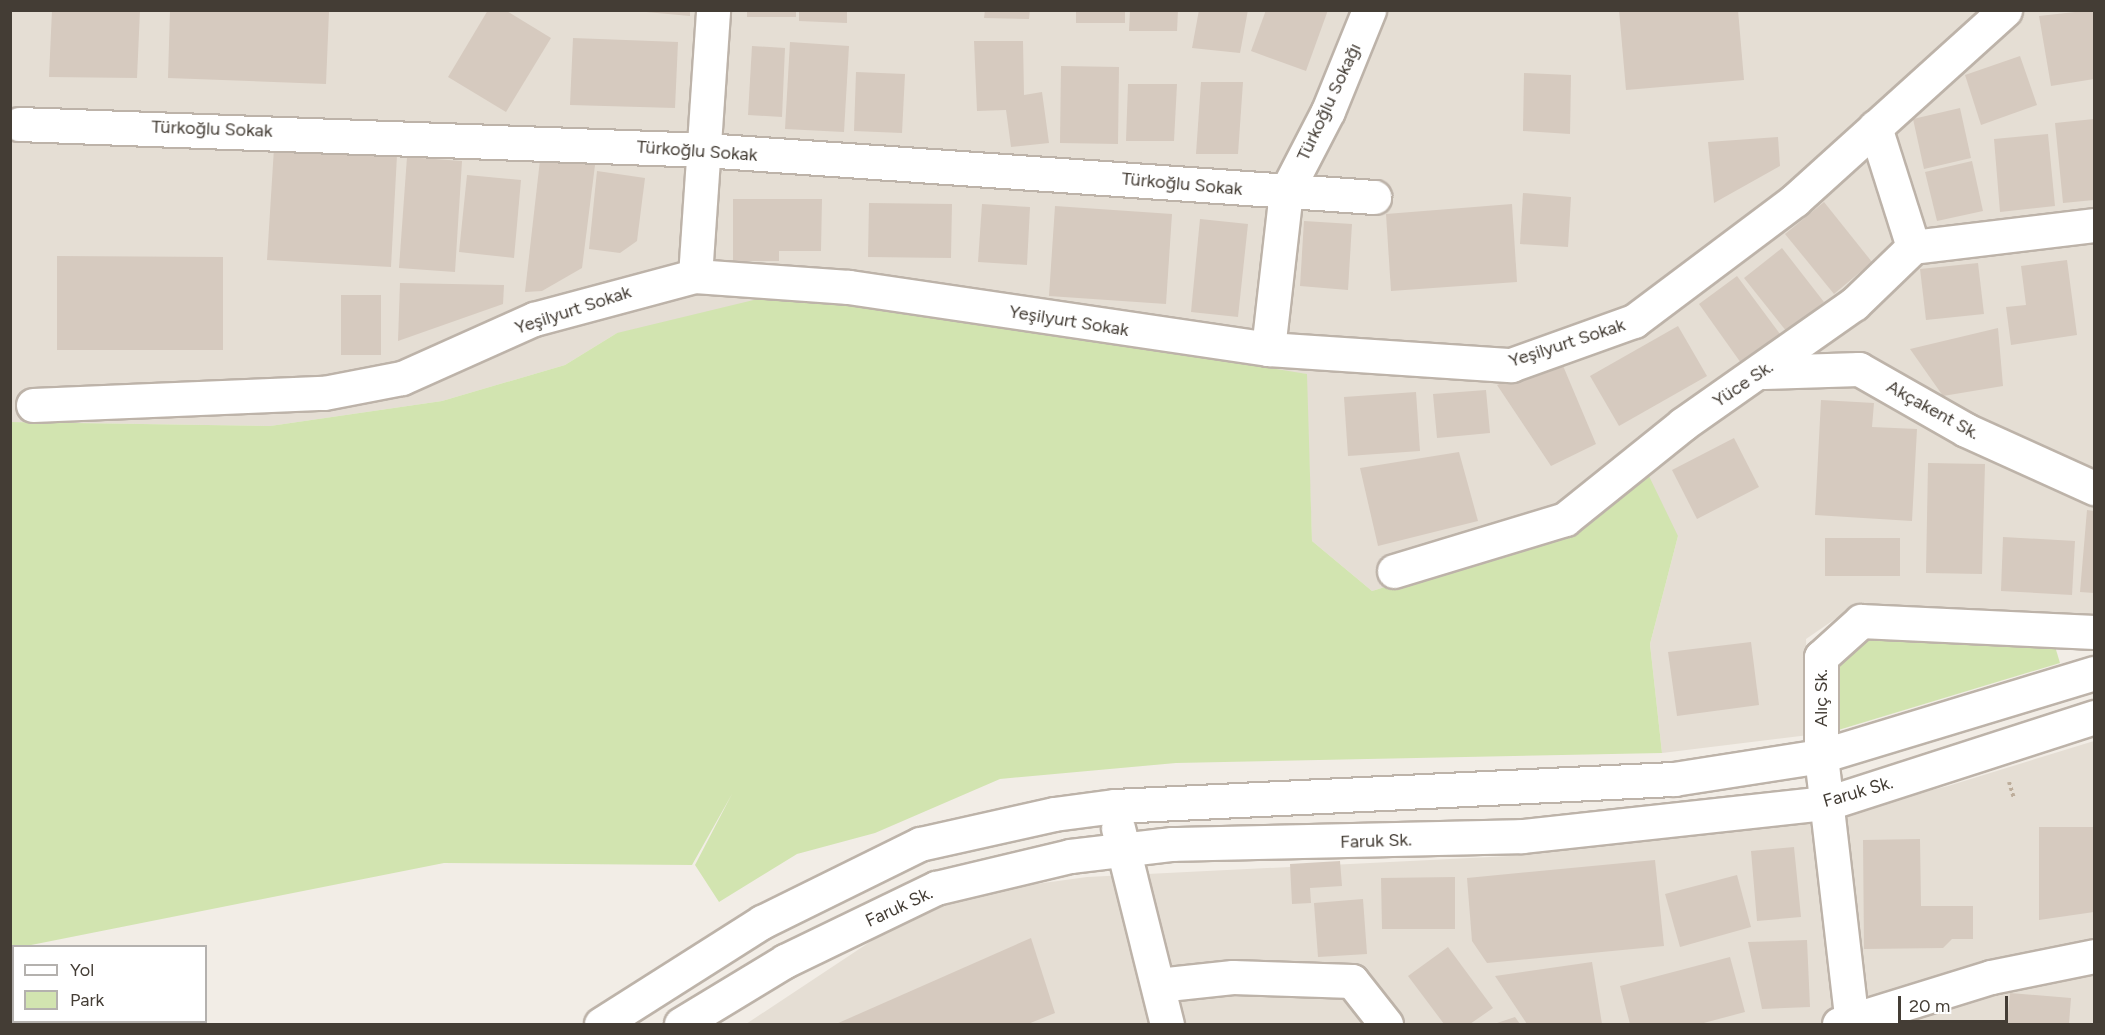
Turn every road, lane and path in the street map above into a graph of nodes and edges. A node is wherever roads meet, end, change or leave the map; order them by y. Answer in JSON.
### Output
{"nodes":[{"id":1,"x":712,"y":10,"type":"edge"},
{"id":2,"x":1369,"y":10,"type":"edge"},
{"id":3,"x":2005,"y":10,"type":"edge"},
{"id":4,"x":19,"y":124,"type":"dead end"},
{"id":5,"x":1875,"y":128,"type":"junction"},
{"id":6,"x":704,"y":150,"type":"junction"},
{"id":7,"x":1286,"y":192,"type":"junction"},
{"id":8,"x":1374,"y":197,"type":"dead end"},
{"id":9,"x":2094,"y":225,"type":"edge"},
{"id":10,"x":1913,"y":247,"type":"junction"},
{"id":11,"x":695,"y":276,"type":"junction"},
{"id":12,"x":1268,"y":349,"type":"junction"},
{"id":13,"x":1764,"y":372,"type":"junction"},
{"id":14,"x":33,"y":405,"type":"dead end"},
{"id":15,"x":2094,"y":488,"type":"edge"},
{"id":16,"x":1394,"y":571,"type":"dead end"},
{"id":17,"x":2094,"y":632,"type":"edge"},
{"id":18,"x":2094,"y":673,"type":"edge"},
{"id":19,"x":2094,"y":717,"type":"edge"},
{"id":20,"x":1821,"y":756,"type":"junction"},
{"id":21,"x":1828,"y":803,"type":"junction"},
{"id":22,"x":1115,"y":806,"type":"junction"},
{"id":23,"x":920,"y":844,"type":"junction"},
{"id":24,"x":1121,"y":850,"type":"junction"},
{"id":25,"x":936,"y":888,"type":"junction"},
{"id":26,"x":2094,"y":956,"type":"edge"},
{"id":27,"x":1158,"y":985,"type":"junction"},
{"id":28,"x":1848,"y":1023,"type":"edge"},
{"id":29,"x":601,"y":1024,"type":"edge"},
{"id":30,"x":681,"y":1024,"type":"edge"},
{"id":31,"x":1167,"y":1024,"type":"edge"},
{"id":32,"x":1386,"y":1024,"type":"edge"}],
"edges":[{"from":1,"to":6,"type":"street"},
{"from":2,"to":7,"type":"street","name":"Türkoğlu Sokağı"},
{"from":3,"to":5,"type":"street","name":"Yeşilyurt Sokak"},
{"from":4,"to":6,"type":"street","name":"Türkoğlu Sokak"},
{"from":5,"to":10,"type":"street"},
{"from":5,"to":12,"type":"street","name":"Yeşilyurt Sokak"},
{"from":6,"to":7,"type":"street","name":"Türkoğlu Sokak"},
{"from":6,"to":11,"type":"street"},
{"from":7,"to":8,"type":"street","name":"Türkoğlu Sokak"},
{"from":7,"to":12,"type":"street","name":"Türkoğlu Sokağı"},
{"from":9,"to":10,"type":"street"},
{"from":10,"to":13,"type":"street","name":"Yüce Sk."},
{"from":11,"to":12,"type":"street","name":"Yeşilyurt Sokak"},
{"from":11,"to":14,"type":"street","name":"Yeşilyurt Sokak"},
{"from":13,"to":15,"type":"street","name":"Akçakent Sk."},
{"from":13,"to":16,"type":"street","name":"Yüce Sk."},
{"from":17,"to":20,"type":"street","name":"Alıç Sk."},
{"from":18,"to":20,"type":"street"},
{"from":19,"to":21,"type":"street","name":"Faruk Sk."},
{"from":20,"to":21,"type":"street","name":"Alıç Sk."},
{"from":20,"to":22,"type":"street"},
{"from":21,"to":24,"type":"street","name":"Faruk Sk."},
{"from":21,"to":28,"type":"street","name":"Alıç Sk."},
{"from":22,"to":23,"type":"street"},
{"from":22,"to":24,"type":"street"},
{"from":23,"to":25,"type":"street"},
{"from":23,"to":29,"type":"street"},
{"from":24,"to":25,"type":"street","name":"Faruk Sk."},
{"from":24,"to":27,"type":"street"},
{"from":25,"to":30,"type":"street","name":"Faruk Sk."},
{"from":26,"to":28,"type":"street"},
{"from":27,"to":31,"type":"street"},
{"from":27,"to":32,"type":"street"}]}
